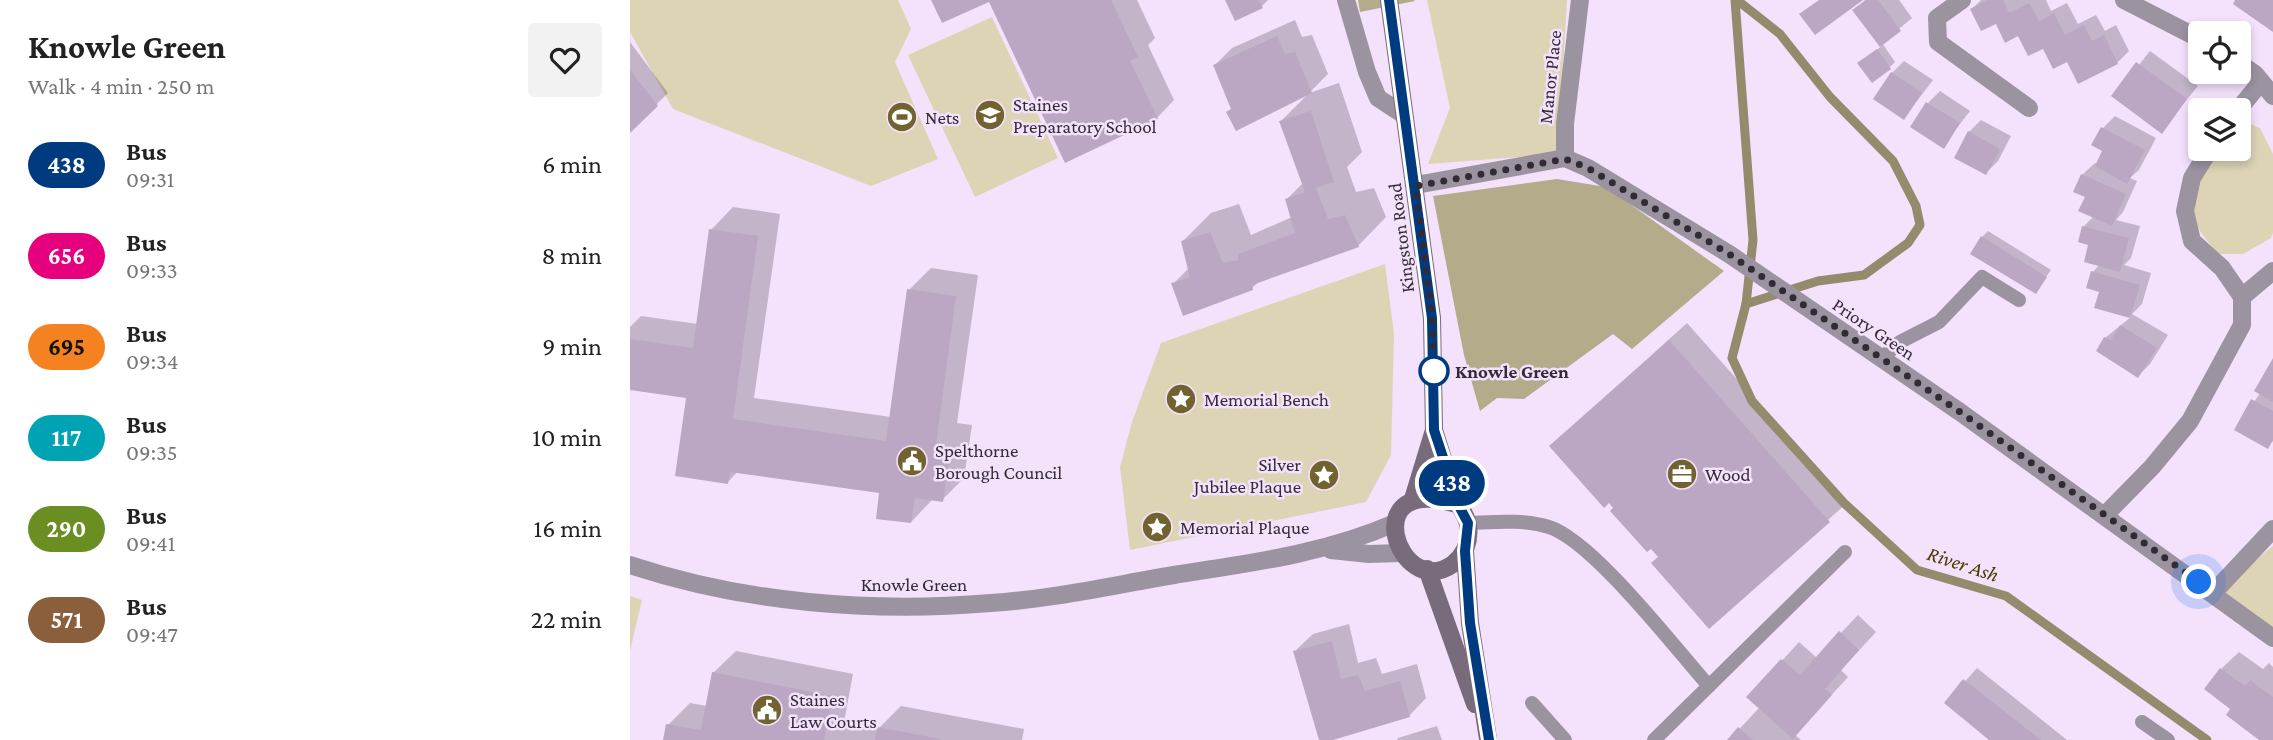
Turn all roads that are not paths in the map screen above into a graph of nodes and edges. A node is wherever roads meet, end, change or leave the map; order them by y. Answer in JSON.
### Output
{"nodes":[{"id":1,"x":1346,"y":0,"type":"edge"},
{"id":2,"x":1390,"y":0,"type":"edge"},
{"id":3,"x":1580,"y":0,"type":"edge"},
{"id":4,"x":1962,"y":0,"type":"edge"},
{"id":5,"x":2124,"y":0,"type":"edge"},
{"id":6,"x":2188,"y":33,"type":"edge"},
{"id":7,"x":2251,"y":73,"type":"edge"},
{"id":8,"x":2261,"y":82,"type":"junction"},
{"id":9,"x":2273,"y":96,"type":"edge"},
{"id":10,"x":2248,"y":98,"type":"edge"},
{"id":11,"x":2029,"y":108,"type":"dead end"},
{"id":12,"x":1404,"y":115,"type":"junction"},
{"id":13,"x":1565,"y":159,"type":"junction"},
{"id":14,"x":2203,"y":161,"type":"edge"},
{"id":15,"x":1416,"y":186,"type":"junction"},
{"id":16,"x":2273,"y":271,"type":"edge"},
{"id":17,"x":2242,"y":297,"type":"junction"},
{"id":18,"x":2019,"y":300,"type":"dead end"},
{"id":19,"x":1881,"y":359,"type":"junction"},
{"id":20,"x":1434,"y":430,"type":"junction"},
{"id":21,"x":1413,"y":499,"type":"junction"},
{"id":22,"x":1459,"y":506,"type":"junction"},
{"id":23,"x":2105,"y":515,"type":"junction"},
{"id":24,"x":1395,"y":523,"type":"junction"},
{"id":25,"x":1468,"y":523,"type":"junction"},
{"id":26,"x":2273,"y":529,"type":"edge"},
{"id":27,"x":1324,"y":548,"type":"junction"},
{"id":28,"x":1465,"y":551,"type":"junction"},
{"id":29,"x":1845,"y":552,"type":"dead end"},
{"id":30,"x":1401,"y":553,"type":"junction"},
{"id":31,"x":630,"y":565,"type":"edge"},
{"id":32,"x":1427,"y":569,"type":"junction"},
{"id":33,"x":2213,"y":593,"type":"junction"},
{"id":34,"x":2273,"y":638,"type":"edge"},
{"id":35,"x":1709,"y":686,"type":"junction"},
{"id":36,"x":1532,"y":703,"type":"dead end"},
{"id":37,"x":2142,"y":722,"type":"dead end"},
{"id":38,"x":1489,"y":739,"type":"edge"},
{"id":39,"x":1565,"y":740,"type":"edge"},
{"id":40,"x":1654,"y":740,"type":"edge"},
{"id":41,"x":2168,"y":740,"type":"edge"}],
"edges":[{"from":1,"to":12,"type":"street"},
{"from":2,"to":12,"type":"street","name":"Kingston Road"},
{"from":3,"to":13,"type":"street","name":"Manor Place"},
{"from":4,"to":11,"type":"street"},
{"from":5,"to":6,"type":"street"},
{"from":7,"to":8,"type":"street"},
{"from":8,"to":9,"type":"street"},
{"from":8,"to":10,"type":"street"},
{"from":12,"to":15,"type":"street","name":"Kingston Road"},
{"from":13,"to":15,"type":"street"},
{"from":13,"to":19,"type":"street","name":"Priory Green"},
{"from":14,"to":17,"type":"street"},
{"from":15,"to":20,"type":"street","name":"Kingston Road"},
{"from":16,"to":17,"type":"street"},
{"from":17,"to":23,"type":"street"},
{"from":18,"to":19,"type":"lane"},
{"from":19,"to":23,"type":"street","name":"Priory Green"},
{"from":20,"to":21,"type":"street","name":"Kingston Road"},
{"from":20,"to":22,"type":"street","name":"Kingston Road"},
{"from":21,"to":22,"type":"street"},
{"from":21,"to":24,"type":"street"},
{"from":22,"to":25,"type":"street"},
{"from":23,"to":33,"type":"street","name":"Priory Green"},
{"from":24,"to":27,"type":"street","name":"Knowle Green"},
{"from":24,"to":30,"type":"street"},
{"from":25,"to":28,"type":"street"},
{"from":25,"to":35,"type":"lane"},
{"from":26,"to":33,"type":"street"},
{"from":27,"to":30,"type":"street","name":"Knowle Green"},
{"from":27,"to":31,"type":"street","name":"Knowle Green"},
{"from":28,"to":32,"type":"street"},
{"from":28,"to":38,"type":"street"},
{"from":29,"to":35,"type":"lane"},
{"from":30,"to":32,"type":"street"},
{"from":32,"to":38,"type":"street"},
{"from":33,"to":34,"type":"street","name":"Priory Green"},
{"from":35,"to":40,"type":"lane"},
{"from":36,"to":39,"type":"lane"},
{"from":37,"to":41,"type":"lane"}]}
